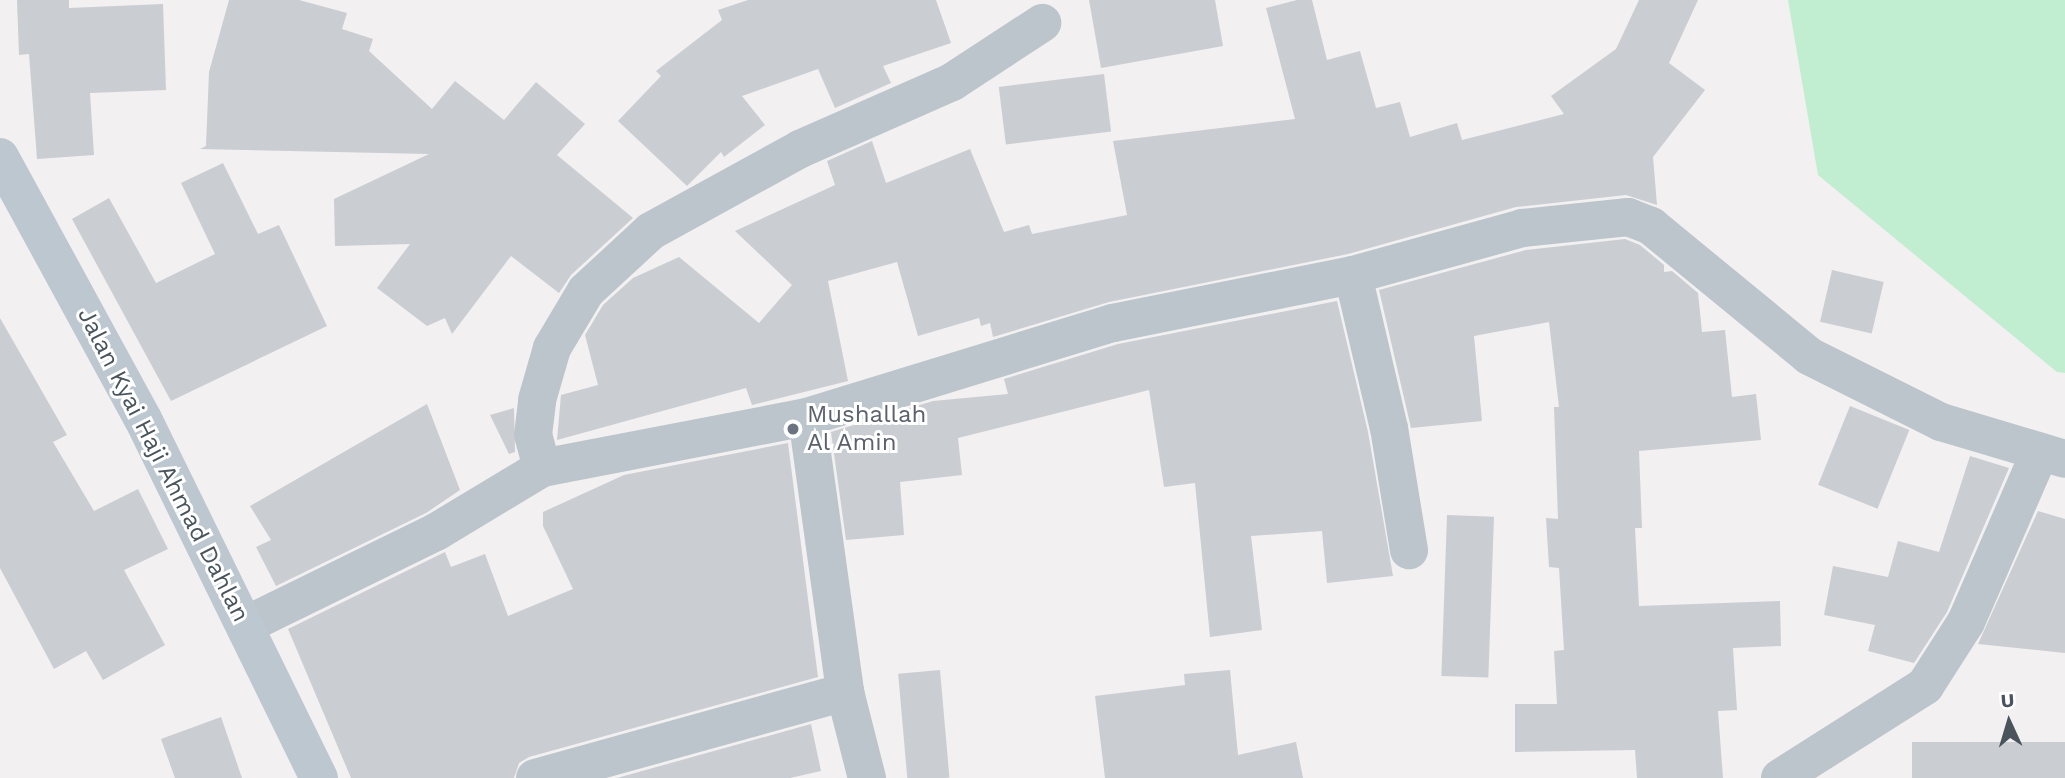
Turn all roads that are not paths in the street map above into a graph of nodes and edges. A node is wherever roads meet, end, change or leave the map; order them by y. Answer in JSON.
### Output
{"nodes":[{"id":1,"x":1042,"y":23,"type":"dead end"},
{"id":2,"x":0,"y":157,"type":"edge"},
{"id":3,"x":1353,"y":275,"type":"junction"},
{"id":4,"x":807,"y":417,"type":"junction"},
{"id":5,"x":2053,"y":456,"type":"edge"},
{"id":6,"x":541,"y":468,"type":"junction"},
{"id":7,"x":1409,"y":550,"type":"dead end"},
{"id":8,"x":246,"y":625,"type":"junction"},
{"id":9,"x":845,"y":692,"type":"junction"},
{"id":10,"x":319,"y":778,"type":"edge"},
{"id":11,"x":535,"y":778,"type":"edge"},
{"id":12,"x":867,"y":778,"type":"edge"},
{"id":13,"x":1780,"y":778,"type":"edge"}],
"edges":[{"from":1,"to":6,"type":"street"},
{"from":2,"to":8,"type":"main road","name":"Jalan Kyai Haji Ahmad Dahlan"},
{"from":3,"to":4,"type":"street"},
{"from":3,"to":5,"type":"street"},
{"from":3,"to":7,"type":"street"},
{"from":4,"to":6,"type":"street"},
{"from":4,"to":9,"type":"street"},
{"from":5,"to":13,"type":"street"},
{"from":6,"to":8,"type":"street"},
{"from":8,"to":10,"type":"main road","name":"Jalan Kyai Haji Ahmad Dahlan"},
{"from":9,"to":11,"type":"street"},
{"from":9,"to":12,"type":"street"}]}
